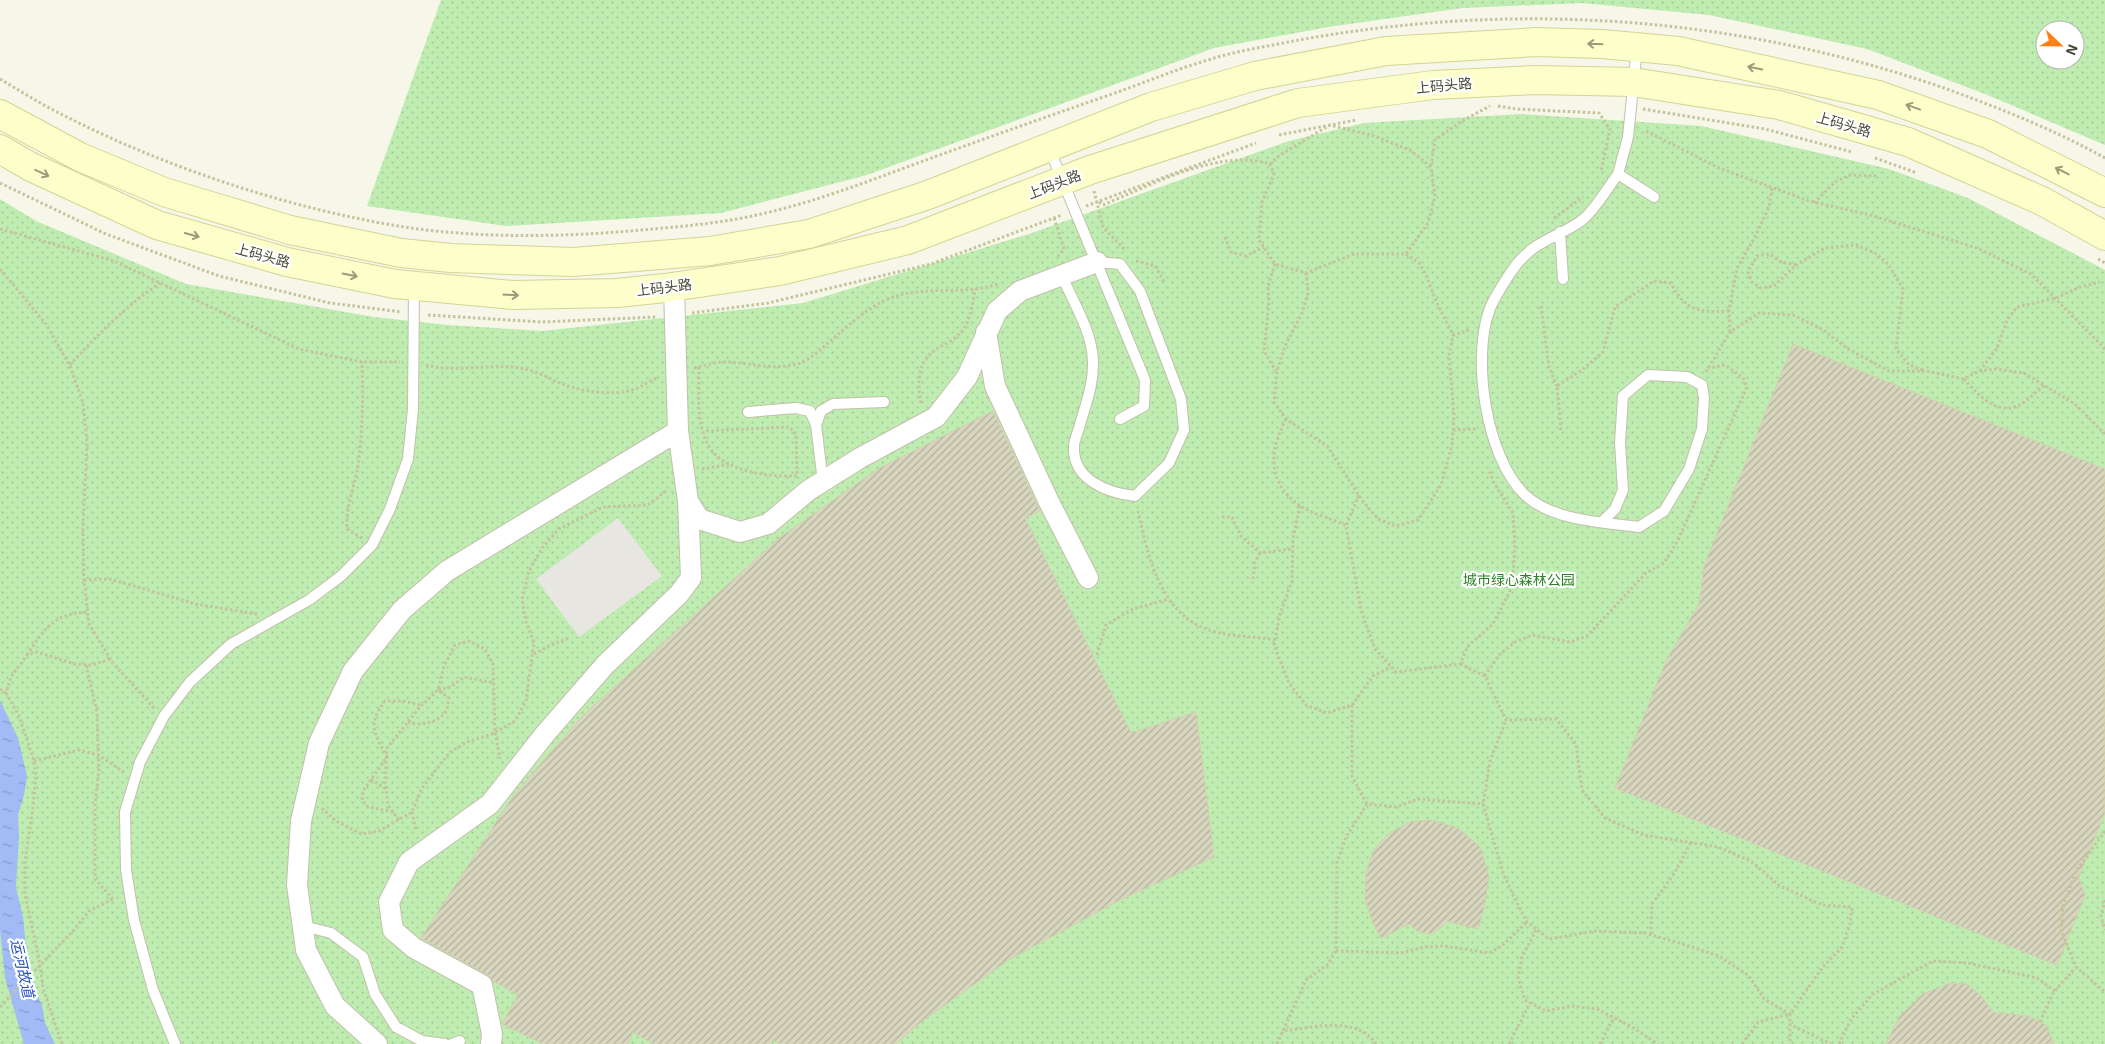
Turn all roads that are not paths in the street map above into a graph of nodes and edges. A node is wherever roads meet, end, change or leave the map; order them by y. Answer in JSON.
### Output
{"nodes":[{"id":1,"x":1637,"y":47,"type":"junction"},
{"id":2,"x":1631,"y":95,"type":"junction"},
{"id":3,"x":0,"y":114,"type":"edge"},
{"id":4,"x":1049,"y":147,"type":"junction"},
{"id":5,"x":0,"y":149,"type":"edge"},
{"id":6,"x":1618,"y":174,"type":"junction"},
{"id":7,"x":1064,"y":180,"type":"junction"},
{"id":8,"x":2105,"y":193,"type":"edge"},
{"id":9,"x":1654,"y":197,"type":"dead end"},
{"id":10,"x":1560,"y":232,"type":"junction"},
{"id":11,"x":2101,"y":247,"type":"edge"},
{"id":12,"x":1097,"y":262,"type":"junction"},
{"id":13,"x":1062,"y":276,"type":"junction"},
{"id":14,"x":1563,"y":279,"type":"dead end"},
{"id":15,"x":414,"y":286,"type":"junction"},
{"id":16,"x":674,"y":287,"type":"junction"},
{"id":17,"x":986,"y":332,"type":"junction"},
{"id":18,"x":884,"y":402,"type":"dead end"},
{"id":19,"x":748,"y":412,"type":"dead end"},
{"id":20,"x":1120,"y":419,"type":"dead end"},
{"id":21,"x":816,"y":425,"type":"junction"},
{"id":22,"x":678,"y":431,"type":"junction"},
{"id":23,"x":823,"y":482,"type":"junction"},
{"id":24,"x":688,"y":501,"type":"junction"},
{"id":25,"x":1602,"y":522,"type":"junction"},
{"id":26,"x":1088,"y":578,"type":"dead end"},
{"id":27,"x":303,"y":926,"type":"junction"},
{"id":28,"x":175,"y":1044,"type":"edge"},
{"id":29,"x":377,"y":1044,"type":"edge"},
{"id":30,"x":444,"y":1044,"type":"edge"},
{"id":31,"x":491,"y":1044,"type":"edge"}],
"edges":[{"from":1,"to":2,"type":"lane"},
{"from":1,"to":4,"type":"main road","one_way":true},
{"from":8,"to":1,"type":"main road","one_way":true},
{"from":2,"to":6,"type":"lane"},
{"from":2,"to":7,"type":"main road","name":"上码头路"},
{"from":2,"to":11,"type":"main road","name":"上码头路"},
{"from":3,"to":4,"type":"main road"},
{"from":4,"to":7,"type":"lane"},
{"from":5,"to":15,"type":"main road","name":"上码头路","one_way":true},
{"from":6,"to":9,"type":"lane"},
{"from":6,"to":10,"type":"lane"},
{"from":7,"to":12,"type":"lane"},
{"from":7,"to":16,"type":"main road","name":"上码头路"},
{"from":10,"to":14,"type":"lane"},
{"from":10,"to":25,"type":"lane"},
{"from":12,"to":13,"type":"street"},
{"from":12,"to":13,"type":"lane"},
{"from":12,"to":20,"type":"lane"},
{"from":13,"to":17,"type":"street"},
{"from":15,"to":16,"type":"main road","name":"上码头路","one_way":true},
{"from":15,"to":28,"type":"lane"},
{"from":16,"to":22,"type":"street"},
{"from":17,"to":23,"type":"street"},
{"from":17,"to":26,"type":"street"},
{"from":18,"to":21,"type":"lane"},
{"from":19,"to":21,"type":"lane"},
{"from":21,"to":23,"type":"lane"},
{"from":22,"to":24,"type":"street"},
{"from":22,"to":27,"type":"street"},
{"from":23,"to":24,"type":"street"},
{"from":24,"to":31,"type":"street"},
{"from":25,"to":25,"type":"lane"},
{"from":27,"to":29,"type":"street"},
{"from":27,"to":30,"type":"lane"}]}
